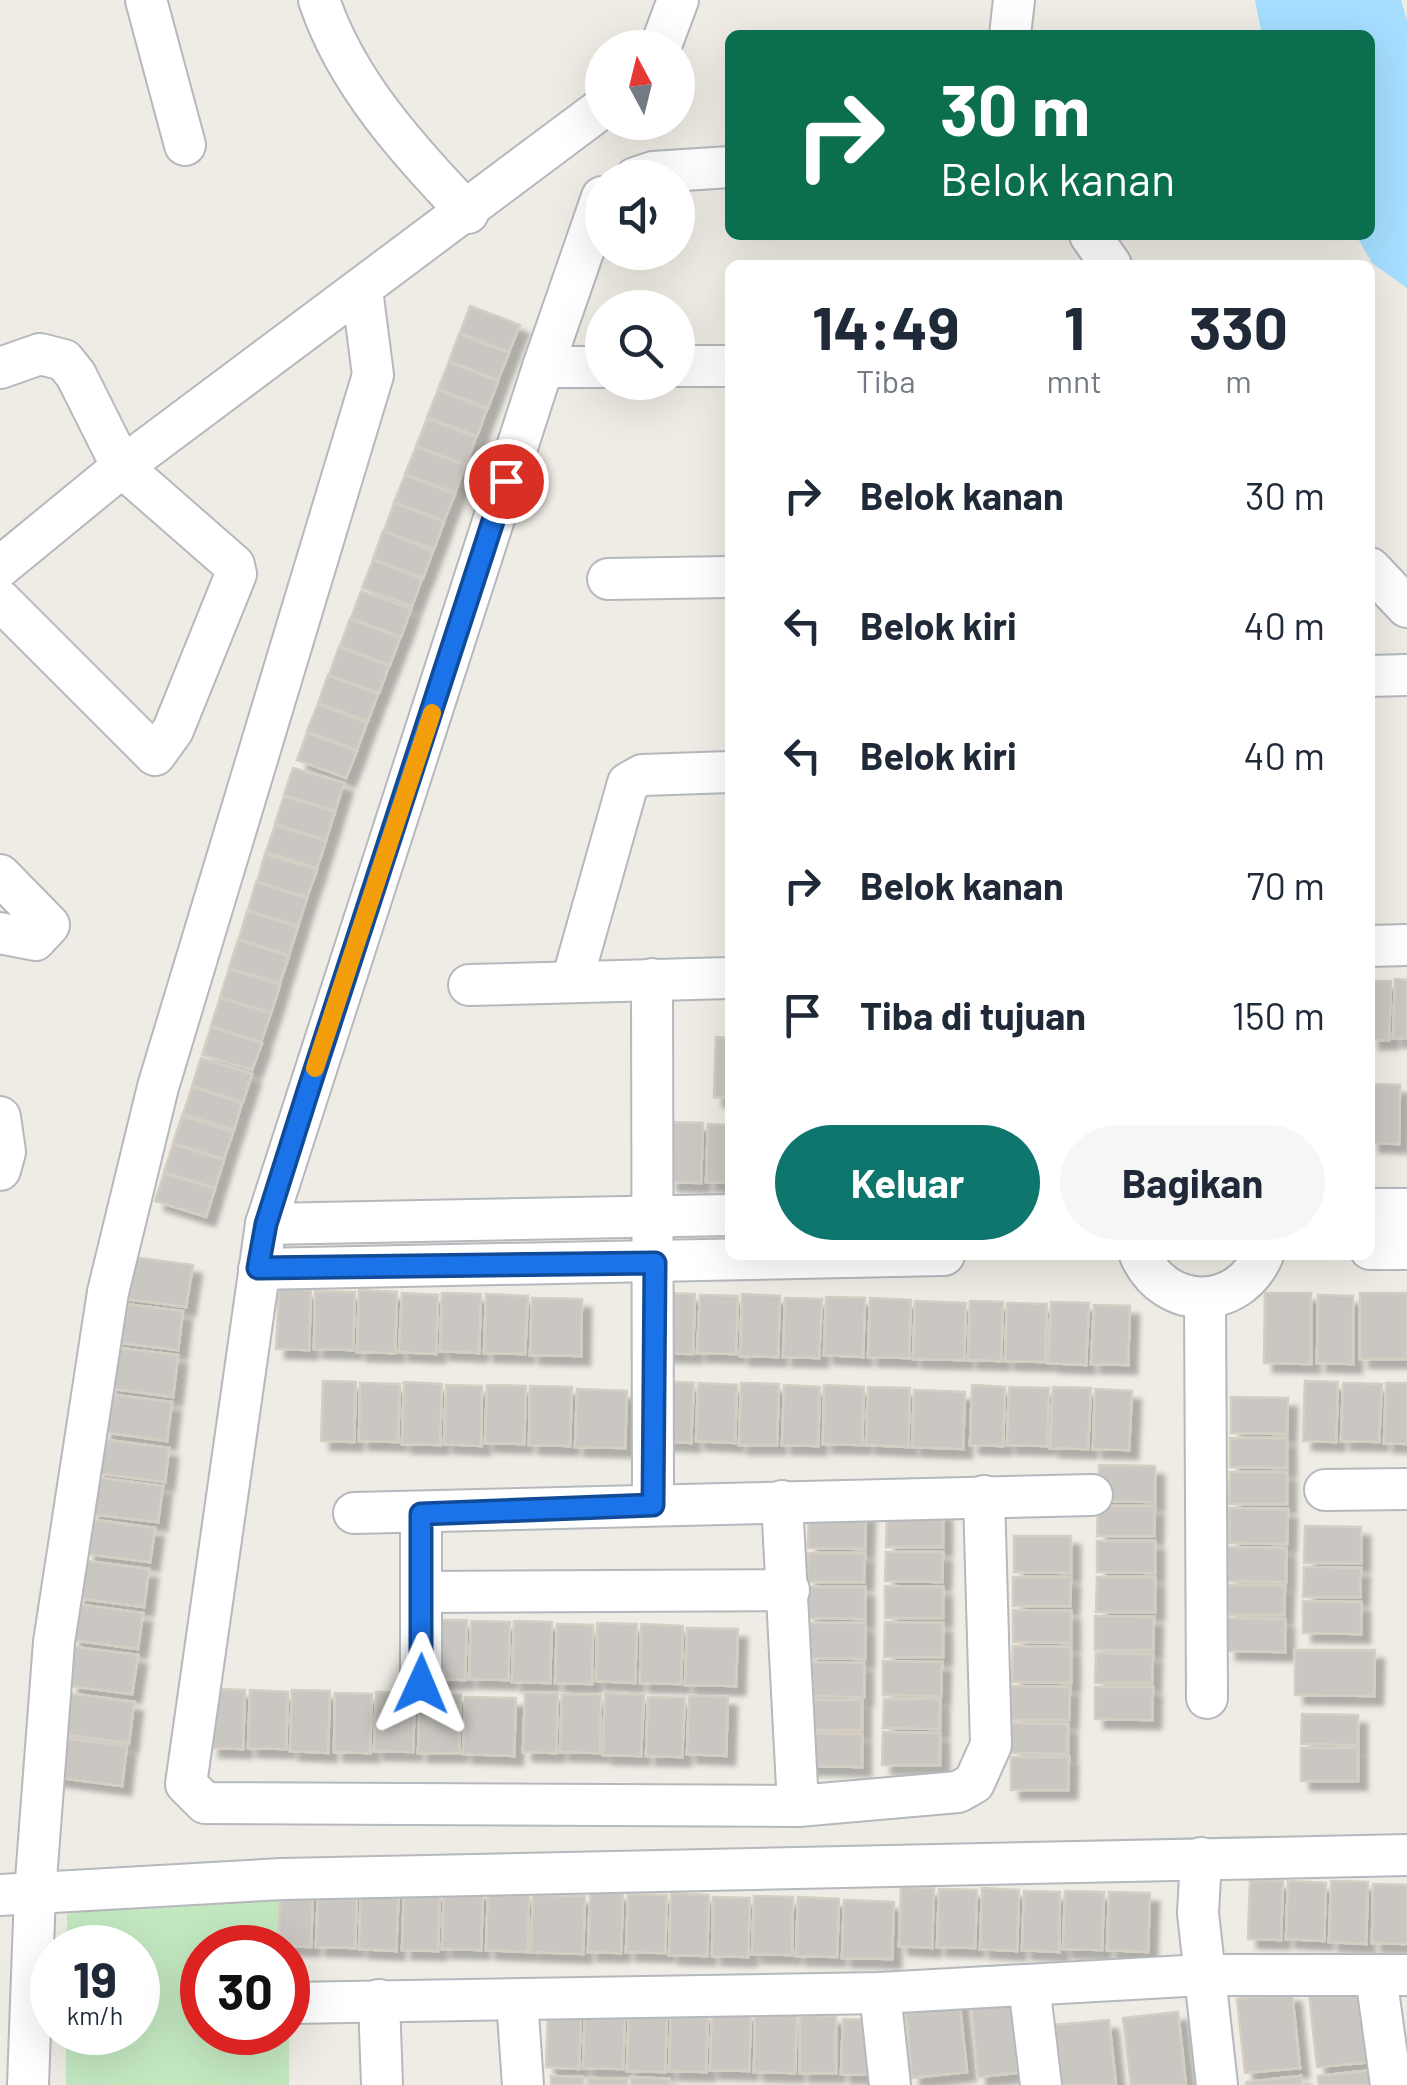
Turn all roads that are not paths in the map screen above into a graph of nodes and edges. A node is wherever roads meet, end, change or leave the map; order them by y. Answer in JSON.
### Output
{"nodes":[{"id":1,"x":146,"y":0,"type":"edge"},
{"id":2,"x":319,"y":0,"type":"edge"},
{"id":3,"x":678,"y":0,"type":"edge"},
{"id":4,"x":1014,"y":0,"type":"edge"},
{"id":5,"x":667,"y":30,"type":"edge"},
{"id":6,"x":1011,"y":30,"type":"edge"},
{"id":7,"x":585,"y":121,"type":"edge"},
{"id":8,"x":185,"y":145,"type":"dead end"},
{"id":9,"x":725,"y":168,"type":"edge"},
{"id":10,"x":695,"y":170,"type":"edge"},
{"id":11,"x":468,"y":213,"type":"junction"},
{"id":12,"x":585,"y":246,"type":"edge"},
{"id":13,"x":362,"y":290,"type":"junction"},
{"id":14,"x":585,"y":366,"type":"edge"},
{"id":15,"x":695,"y":366,"type":"edge"},
{"id":16,"x":725,"y":366,"type":"edge"},
{"id":17,"x":543,"y":367,"type":"junction"},
{"id":18,"x":0,"y":368,"type":"edge"},
{"id":19,"x":122,"y":467,"type":"junction"},
{"id":20,"x":0,"y":568,"type":"edge"},
{"id":21,"x":1375,"y":573,"type":"edge"},
{"id":22,"x":725,"y":577,"type":"edge"},
{"id":23,"x":608,"y":579,"type":"dead end"},
{"id":24,"x":0,"y":600,"type":"edge"},
{"id":25,"x":1407,"y":607,"type":"edge"},
{"id":26,"x":1407,"y":675,"type":"edge"},
{"id":27,"x":1375,"y":676,"type":"edge"},
{"id":28,"x":725,"y":772,"type":"edge"},
{"id":29,"x":0,"y":875,"type":"edge"},
{"id":30,"x":0,"y":933,"type":"edge"},
{"id":31,"x":1407,"y":945,"type":"edge"},
{"id":32,"x":1375,"y":946,"type":"edge"},
{"id":33,"x":725,"y":978,"type":"edge"},
{"id":34,"x":652,"y":979,"type":"junction"},
{"id":35,"x":572,"y":981,"type":"junction"},
{"id":36,"x":469,"y":985,"type":"dead end"},
{"id":37,"x":0,"y":1117,"type":"edge"},
{"id":38,"x":0,"y":1170,"type":"edge"},
{"id":39,"x":1375,"y":1209,"type":"edge"},
{"id":40,"x":1407,"y":1209,"type":"edge"},
{"id":41,"x":725,"y":1215,"type":"edge"},
{"id":42,"x":654,"y":1217,"type":"junction"},
{"id":43,"x":266,"y":1224,"type":"junction"},
{"id":44,"x":1407,"y":1249,"type":"edge"},
{"id":45,"x":1375,"y":1250,"type":"edge"},
{"id":46,"x":763,"y":1260,"type":"edge"},
{"id":47,"x":1144,"y":1260,"type":"edge"},
{"id":48,"x":1259,"y":1260,"type":"edge"},
{"id":49,"x":655,"y":1263,"type":"junction"},
{"id":50,"x":258,"y":1268,"type":"junction"},
{"id":51,"x":1205,"y":1299,"type":"junction"},
{"id":52,"x":1407,"y":1488,"type":"edge"},
{"id":53,"x":1325,"y":1490,"type":"dead end"},
{"id":54,"x":1092,"y":1495,"type":"dead end"},
{"id":55,"x":984,"y":1496,"type":"junction"},
{"id":56,"x":782,"y":1500,"type":"junction"},
{"id":57,"x":653,"y":1505,"type":"junction"},
{"id":58,"x":354,"y":1514,"type":"dead end"},
{"id":59,"x":421,"y":1514,"type":"junction"},
{"id":60,"x":789,"y":1590,"type":"junction"},
{"id":61,"x":423,"y":1592,"type":"junction"},
{"id":62,"x":421,"y":1684,"type":"dead end"},
{"id":63,"x":1207,"y":1698,"type":"dead end"},
{"id":64,"x":798,"y":1806,"type":"junction"},
{"id":65,"x":1407,"y":1854,"type":"edge"},
{"id":66,"x":1200,"y":1858,"type":"junction"},
{"id":67,"x":17,"y":1894,"type":"edge"},
{"id":68,"x":1203,"y":1975,"type":"junction"},
{"id":69,"x":1391,"y":1976,"type":"edge"},
{"id":70,"x":1029,"y":1984,"type":"junction"},
{"id":71,"x":880,"y":1993,"type":"junction"},
{"id":72,"x":378,"y":2000,"type":"junction"},
{"id":73,"x":518,"y":2000,"type":"junction"},
{"id":74,"x":310,"y":2002,"type":"edge"},
{"id":75,"x":28,"y":2085,"type":"edge"},
{"id":76,"x":382,"y":2085,"type":"edge"},
{"id":77,"x":523,"y":2085,"type":"edge"},
{"id":78,"x":890,"y":2085,"type":"edge"},
{"id":79,"x":1041,"y":2085,"type":"edge"},
{"id":80,"x":1218,"y":2085,"type":"edge"},
{"id":81,"x":1391,"y":2085,"type":"edge"}],
"edges":[{"from":1,"to":8,"type":"street"},
{"from":2,"to":11,"type":"street"},
{"from":3,"to":5,"type":"street"},
{"from":4,"to":6,"type":"street"},
{"from":7,"to":11,"type":"street"},
{"from":9,"to":10,"type":"street"},
{"from":11,"to":13,"type":"street"},
{"from":12,"to":17,"type":"street"},
{"from":13,"to":19,"type":"street"},
{"from":13,"to":67,"type":"street"},
{"from":14,"to":17,"type":"street"},
{"from":15,"to":16,"type":"street"},
{"from":17,"to":43,"type":"street"},
{"from":18,"to":19,"type":"street"},
{"from":19,"to":20,"type":"street"},
{"from":19,"to":24,"type":"street"},
{"from":21,"to":25,"type":"street"},
{"from":22,"to":23,"type":"street"},
{"from":26,"to":27,"type":"street"},
{"from":28,"to":35,"type":"street"},
{"from":29,"to":30,"type":"street"},
{"from":31,"to":32,"type":"street"},
{"from":33,"to":34,"type":"street"},
{"from":34,"to":35,"type":"street"},
{"from":34,"to":42,"type":"street"},
{"from":35,"to":36,"type":"street"},
{"from":37,"to":38,"type":"street"},
{"from":39,"to":40,"type":"street"},
{"from":41,"to":42,"type":"street"},
{"from":42,"to":43,"type":"street"},
{"from":42,"to":49,"type":"street"},
{"from":43,"to":50,"type":"street"},
{"from":44,"to":45,"type":"street"},
{"from":46,"to":49,"type":"street"},
{"from":47,"to":51,"type":"street"},
{"from":48,"to":51,"type":"street"},
{"from":49,"to":50,"type":"street"},
{"from":49,"to":57,"type":"street"},
{"from":50,"to":64,"type":"street"},
{"from":51,"to":63,"type":"street"},
{"from":52,"to":53,"type":"street"},
{"from":54,"to":55,"type":"street"},
{"from":55,"to":56,"type":"street"},
{"from":55,"to":64,"type":"street"},
{"from":56,"to":57,"type":"street"},
{"from":56,"to":60,"type":"street"},
{"from":57,"to":59,"type":"street"},
{"from":58,"to":59,"type":"street"},
{"from":59,"to":61,"type":"street"},
{"from":60,"to":61,"type":"street"},
{"from":60,"to":64,"type":"street"},
{"from":61,"to":62,"type":"street"},
{"from":65,"to":66,"type":"street"},
{"from":66,"to":67,"type":"street"},
{"from":66,"to":68,"type":"street"},
{"from":67,"to":75,"type":"street"},
{"from":68,"to":69,"type":"street"},
{"from":68,"to":70,"type":"street"},
{"from":68,"to":80,"type":"street"},
{"from":69,"to":81,"type":"street"},
{"from":70,"to":71,"type":"street"},
{"from":70,"to":79,"type":"street"},
{"from":71,"to":73,"type":"street"},
{"from":71,"to":78,"type":"street"},
{"from":72,"to":73,"type":"street"},
{"from":72,"to":74,"type":"street"},
{"from":72,"to":76,"type":"street"},
{"from":73,"to":77,"type":"street"}]}
